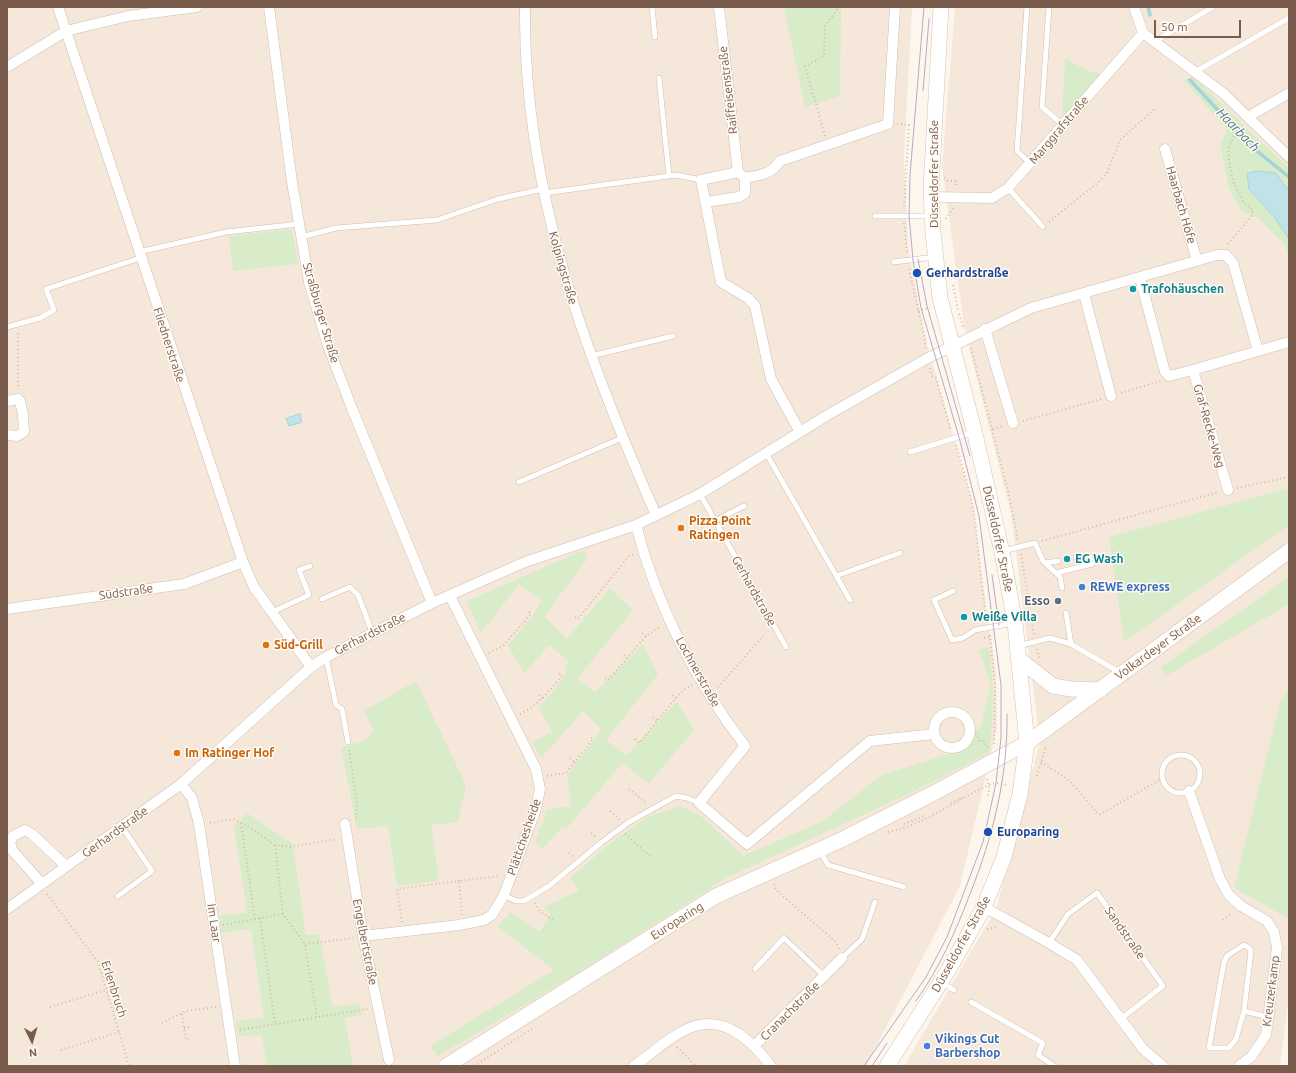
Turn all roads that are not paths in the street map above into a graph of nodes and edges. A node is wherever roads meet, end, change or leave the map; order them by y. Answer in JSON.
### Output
{"nodes":[{"id":1,"x":58,"y":7,"type":"edge"},
{"id":2,"x":198,"y":7,"type":"edge"},
{"id":3,"x":269,"y":7,"type":"edge"},
{"id":4,"x":525,"y":7,"type":"edge"},
{"id":5,"x":652,"y":7,"type":"edge"},
{"id":6,"x":719,"y":7,"type":"edge"},
{"id":7,"x":895,"y":7,"type":"edge"},
{"id":8,"x":941,"y":7,"type":"edge"},
{"id":9,"x":1027,"y":7,"type":"edge"},
{"id":10,"x":1049,"y":7,"type":"edge"},
{"id":11,"x":1134,"y":7,"type":"edge"},
{"id":12,"x":1213,"y":7,"type":"edge"},
{"id":13,"x":1289,"y":18,"type":"edge"},
{"id":14,"x":66,"y":30,"type":"junction"},
{"id":15,"x":1143,"y":33,"type":"junction"},
{"id":16,"x":655,"y":37,"type":"dead end"},
{"id":17,"x":1154,"y":42,"type":"junction"},
{"id":18,"x":7,"y":67,"type":"edge"},
{"id":19,"x":1195,"y":72,"type":"junction"},
{"id":20,"x":658,"y":78,"type":"dead end"},
{"id":21,"x":1289,"y":93,"type":"edge"},
{"id":22,"x":1248,"y":117,"type":"junction"},
{"id":23,"x":1064,"y":126,"type":"junction"},
{"id":24,"x":1165,"y":149,"type":"dead end"},
{"id":25,"x":1289,"y":157,"type":"edge"},
{"id":26,"x":1030,"y":163,"type":"junction"},
{"id":27,"x":742,"y":175,"type":"junction"},
{"id":28,"x":669,"y":176,"type":"junction"},
{"id":29,"x":701,"y":180,"type":"junction"},
{"id":30,"x":1008,"y":188,"type":"junction"},
{"id":31,"x":543,"y":191,"type":"junction"},
{"id":32,"x":931,"y":197,"type":"junction"},
{"id":33,"x":706,"y":202,"type":"junction"},
{"id":34,"x":875,"y":216,"type":"dead end"},
{"id":35,"x":932,"y":216,"type":"junction"},
{"id":36,"x":299,"y":224,"type":"junction"},
{"id":37,"x":1043,"y":227,"type":"road end"},
{"id":38,"x":301,"y":237,"type":"junction"},
{"id":39,"x":139,"y":255,"type":"junction"},
{"id":40,"x":936,"y":257,"type":"junction"},
{"id":41,"x":1197,"y":261,"type":"junction"},
{"id":42,"x":894,"y":262,"type":"dead end"},
{"id":43,"x":1140,"y":278,"type":"junction"},
{"id":44,"x":1084,"y":294,"type":"junction"},
{"id":45,"x":7,"y":327,"type":"edge"},
{"id":46,"x":985,"y":329,"type":"junction"},
{"id":47,"x":673,"y":336,"type":"dead end"},
{"id":48,"x":1289,"y":342,"type":"edge"},
{"id":49,"x":952,"y":346,"type":"junction"},
{"id":50,"x":1258,"y":351,"type":"junction"},
{"id":51,"x":590,"y":357,"type":"junction"},
{"id":52,"x":1193,"y":370,"type":"junction"},
{"id":53,"x":1111,"y":396,"type":"road end"},
{"id":54,"x":7,"y":401,"type":"edge"},
{"id":55,"x":1013,"y":424,"type":"road end"},
{"id":56,"x":800,"y":432,"type":"junction"},
{"id":57,"x":974,"y":432,"type":"junction"},
{"id":58,"x":7,"y":435,"type":"edge"},
{"id":59,"x":622,"y":438,"type":"junction"},
{"id":60,"x":910,"y":452,"type":"dead end"},
{"id":61,"x":766,"y":453,"type":"junction"},
{"id":62,"x":519,"y":482,"type":"dead end"},
{"id":63,"x":1228,"y":490,"type":"road end"},
{"id":64,"x":700,"y":494,"type":"junction"},
{"id":65,"x":744,"y":506,"type":"dead end"},
{"id":66,"x":656,"y":515,"type":"junction"},
{"id":67,"x":715,"y":521,"type":"junction"},
{"id":68,"x":636,"y":525,"type":"junction"},
{"id":69,"x":1289,"y":551,"type":"edge"},
{"id":70,"x":1002,"y":552,"type":"junction"},
{"id":71,"x":900,"y":553,"type":"dead end"},
{"id":72,"x":1076,"y":557,"type":"dead end"},
{"id":73,"x":1058,"y":561,"type":"dead end"},
{"id":74,"x":242,"y":562,"type":"junction"},
{"id":75,"x":1045,"y":563,"type":"junction"},
{"id":76,"x":310,"y":566,"type":"dead end"},
{"id":77,"x":1056,"y":573,"type":"junction"},
{"id":78,"x":836,"y":576,"type":"junction"},
{"id":79,"x":1062,"y":588,"type":"dead end"},
{"id":80,"x":953,"y":591,"type":"dead end"},
{"id":81,"x":450,"y":596,"type":"junction"},
{"id":82,"x":322,"y":599,"type":"dead end"},
{"id":83,"x":850,"y":600,"type":"dead end"},
{"id":84,"x":432,"y":603,"type":"junction"},
{"id":85,"x":7,"y":609,"type":"edge"},
{"id":86,"x":272,"y":612,"type":"junction"},
{"id":87,"x":1066,"y":613,"type":"dead end"},
{"id":88,"x":1015,"y":622,"type":"junction"},
{"id":89,"x":372,"y":632,"type":"junction"},
{"id":90,"x":1071,"y":644,"type":"junction"},
{"id":91,"x":786,"y":647,"type":"dead end"},
{"id":92,"x":1019,"y":653,"type":"junction"},
{"id":93,"x":326,"y":657,"type":"junction"},
{"id":94,"x":311,"y":667,"type":"junction"},
{"id":95,"x":1122,"y":674,"type":"junction"},
{"id":96,"x":1100,"y":690,"type":"junction"},
{"id":97,"x":934,"y":734,"type":"junction"},
{"id":98,"x":348,"y":742,"type":"road end"},
{"id":99,"x":1027,"y":743,"type":"junction"},
{"id":100,"x":181,"y":784,"type":"junction"},
{"id":101,"x":1189,"y":792,"type":"junction"},
{"id":102,"x":699,"y":803,"type":"junction"},
{"id":103,"x":345,"y":824,"type":"road end"},
{"id":104,"x":122,"y":827,"type":"junction"},
{"id":105,"x":819,"y":849,"type":"junction"},
{"id":106,"x":66,"y":866,"type":"junction"},
{"id":107,"x":41,"y":884,"type":"junction"},
{"id":108,"x":904,"y":887,"type":"dead end"},
{"id":109,"x":504,"y":895,"type":"junction"},
{"id":110,"x":118,"y":896,"type":"dead end"},
{"id":111,"x":875,"y":902,"type":"dead end"},
{"id":112,"x":984,"y":907,"type":"junction"},
{"id":113,"x":7,"y":909,"type":"edge"},
{"id":114,"x":363,"y":936,"type":"junction"},
{"id":115,"x":1050,"y":943,"type":"junction"},
{"id":116,"x":842,"y":958,"type":"joint"},
{"id":117,"x":755,"y":969,"type":"dead end"},
{"id":118,"x":825,"y":977,"type":"junction"},
{"id":119,"x":971,"y":1002,"type":"dead end"},
{"id":120,"x":1244,"y":1011,"type":"junction"},
{"id":121,"x":1268,"y":1016,"type":"junction"},
{"id":122,"x":1122,"y":1018,"type":"junction"},
{"id":123,"x":755,"y":1045,"type":"junction"},
{"id":124,"x":389,"y":1060,"type":"dead end"},
{"id":125,"x":235,"y":1066,"type":"edge"},
{"id":126,"x":446,"y":1066,"type":"edge"},
{"id":127,"x":634,"y":1066,"type":"edge"},
{"id":128,"x":771,"y":1066,"type":"edge"},
{"id":129,"x":886,"y":1066,"type":"edge"},
{"id":130,"x":1054,"y":1066,"type":"edge"},
{"id":131,"x":1163,"y":1066,"type":"edge"},
{"id":132,"x":1239,"y":1066,"type":"edge"}],
"edges":[{"from":1,"to":14,"type":"street","name":"Fliednerstraße"},
{"from":2,"to":14,"type":"street"},
{"from":3,"to":36,"type":"street","name":"Straßburger Straße"},
{"from":4,"to":31,"type":"street","name":"Kolpingstraße"},
{"from":5,"to":16,"type":"lane"},
{"from":6,"to":27,"type":"street","name":"Raiffeisenstraße"},
{"from":7,"to":27,"type":"street"},
{"from":8,"to":32,"type":"main road","name":"Düsseldorfer Straße"},
{"from":9,"to":26,"type":"lane"},
{"from":10,"to":23,"type":"lane"},
{"from":11,"to":15,"type":"street"},
{"from":12,"to":17,"type":"lane"},
{"from":13,"to":19,"type":"lane"},
{"from":14,"to":18,"type":"street"},
{"from":14,"to":39,"type":"street","name":"Fliednerstraße"},
{"from":15,"to":17,"type":"street"},
{"from":15,"to":23,"type":"street","name":"Marggrafstraße"},
{"from":17,"to":19,"type":"street"},
{"from":19,"to":22,"type":"street"},
{"from":20,"to":28,"type":"lane"},
{"from":21,"to":22,"type":"street"},
{"from":22,"to":25,"type":"street"},
{"from":23,"to":26,"type":"street","name":"Marggrafstraße"},
{"from":24,"to":41,"type":"street","name":"Haarbach Höfe"},
{"from":26,"to":30,"type":"street","name":"Marggrafstraße"},
{"from":27,"to":29,"type":"street"},
{"from":27,"to":33,"type":"street","name":"Raiffeisenstraße"},
{"from":28,"to":29,"type":"lane"},
{"from":28,"to":31,"type":"lane"},
{"from":29,"to":33,"type":"street"},
{"from":30,"to":32,"type":"street","name":"Marggrafstraße"},
{"from":30,"to":37,"type":"lane"},
{"from":31,"to":38,"type":"lane"},
{"from":31,"to":51,"type":"street","name":"Kolpingstraße"},
{"from":32,"to":35,"type":"main road","name":"Düsseldorfer Straße"},
{"from":33,"to":56,"type":"street"},
{"from":34,"to":35,"type":"lane"},
{"from":35,"to":40,"type":"main road","name":"Düsseldorfer Straße"},
{"from":36,"to":38,"type":"street","name":"Straßburger Straße"},
{"from":36,"to":39,"type":"lane"},
{"from":38,"to":84,"type":"street","name":"Straßburger Straße"},
{"from":39,"to":45,"type":"lane"},
{"from":39,"to":74,"type":"street","name":"Fliednerstraße"},
{"from":40,"to":42,"type":"lane"},
{"from":40,"to":49,"type":"main road","name":"Düsseldorfer Straße"},
{"from":41,"to":43,"type":"street","name":"Haarbach Höfe"},
{"from":41,"to":50,"type":"street","name":"Haarbach Höfe"},
{"from":43,"to":44,"type":"street","name":"Haarbach Höfe"},
{"from":43,"to":52,"type":"street","name":"Graf-Recke-Weg"},
{"from":44,"to":46,"type":"street","name":"Haarbach Höfe"},
{"from":44,"to":53,"type":"street"},
{"from":46,"to":49,"type":"street","name":"Haarbach Höfe"},
{"from":46,"to":55,"type":"street"},
{"from":47,"to":51,"type":"lane"},
{"from":48,"to":50,"type":"street"},
{"from":49,"to":56,"type":"street","name":"Gerhardstraße"},
{"from":49,"to":57,"type":"main road","name":"Düsseldorfer Straße"},
{"from":50,"to":52,"type":"street"},
{"from":51,"to":59,"type":"street","name":"Kolpingstraße"},
{"from":52,"to":63,"type":"street","name":"Graf-Recke-Weg"},
{"from":54,"to":58,"type":"street"},
{"from":56,"to":61,"type":"street","name":"Gerhardstraße"},
{"from":57,"to":60,"type":"lane"},
{"from":57,"to":70,"type":"main road","name":"Düsseldorfer Straße"},
{"from":59,"to":62,"type":"lane"},
{"from":59,"to":66,"type":"street","name":"Kolpingstraße"},
{"from":61,"to":64,"type":"street","name":"Gerhardstraße"},
{"from":61,"to":78,"type":"lane"},
{"from":64,"to":66,"type":"street","name":"Gerhardstraße"},
{"from":64,"to":67,"type":"lane","name":"Gerhardstraße"},
{"from":65,"to":67,"type":"lane"},
{"from":66,"to":68,"type":"street","name":"Gerhardstraße"},
{"from":67,"to":91,"type":"lane","name":"Gerhardstraße"},
{"from":68,"to":81,"type":"street","name":"Gerhardstraße"},
{"from":68,"to":102,"type":"street","name":"Lochnerstraße"},
{"from":69,"to":95,"type":"main road","name":"Volkardeyer Straße"},
{"from":70,"to":75,"type":"lane"},
{"from":70,"to":88,"type":"main road","name":"Düsseldorfer Straße"},
{"from":71,"to":78,"type":"lane"},
{"from":72,"to":77,"type":"lane"},
{"from":73,"to":75,"type":"lane"},
{"from":74,"to":85,"type":"street","name":"Südstraße"},
{"from":74,"to":86,"type":"street","name":"Fliednerstraße"},
{"from":75,"to":77,"type":"lane"},
{"from":76,"to":86,"type":"lane"},
{"from":77,"to":79,"type":"lane"},
{"from":78,"to":83,"type":"lane"},
{"from":80,"to":88,"type":"lane"},
{"from":81,"to":84,"type":"street","name":"Gerhardstraße"},
{"from":81,"to":109,"type":"street","name":"Plättchesheide"},
{"from":82,"to":89,"type":"lane"},
{"from":84,"to":89,"type":"street","name":"Gerhardstraße"},
{"from":86,"to":94,"type":"street","name":"Fliednerstraße"},
{"from":87,"to":90,"type":"lane"},
{"from":88,"to":92,"type":"main road","name":"Düsseldorfer Straße"},
{"from":89,"to":93,"type":"street","name":"Gerhardstraße"},
{"from":90,"to":92,"type":"lane"},
{"from":90,"to":95,"type":"lane"},
{"from":92,"to":96,"type":"main road"},
{"from":92,"to":99,"type":"main road","name":"Düsseldorfer Straße"},
{"from":93,"to":94,"type":"street","name":"Gerhardstraße"},
{"from":93,"to":98,"type":"lane"},
{"from":94,"to":100,"type":"street","name":"Gerhardstraße"},
{"from":95,"to":96,"type":"main road","name":"Volkardeyer Straße"},
{"from":96,"to":99,"type":"main road","name":"Volkardeyer Straße"},
{"from":97,"to":97,"type":"street"},
{"from":97,"to":102,"type":"street"},
{"from":99,"to":105,"type":"main road","name":"Europaring"},
{"from":99,"to":112,"type":"main road","name":"Düsseldorfer Straße"},
{"from":100,"to":104,"type":"street","name":"Gerhardstraße"},
{"from":100,"to":125,"type":"street","name":"Im Laar"},
{"from":101,"to":101,"type":"lane"},
{"from":101,"to":121,"type":"street","name":"Kreuzerkamp"},
{"from":102,"to":109,"type":"lane"},
{"from":103,"to":114,"type":"street","name":"Engelbertstraße"},
{"from":104,"to":106,"type":"street","name":"Gerhardstraße"},
{"from":104,"to":110,"type":"lane"},
{"from":105,"to":108,"type":"lane"},
{"from":105,"to":126,"type":"main road","name":"Europaring"},
{"from":106,"to":107,"type":"street","name":"Gerhardstraße"},
{"from":106,"to":107,"type":"street"},
{"from":107,"to":113,"type":"street","name":"Gerhardstraße"},
{"from":109,"to":114,"type":"street","name":"Plättchesheide"},
{"from":111,"to":116,"type":"lane"},
{"from":112,"to":115,"type":"street"},
{"from":112,"to":129,"type":"main road","name":"Düsseldorfer Straße"},
{"from":114,"to":124,"type":"street","name":"Engelbertstraße"},
{"from":115,"to":122,"type":"street"},
{"from":115,"to":122,"type":"lane","name":"Sandstraße"},
{"from":116,"to":118,"type":"street","name":"Cranachstraße"},
{"from":117,"to":118,"type":"lane","name":"Cranachstraße"},
{"from":118,"to":123,"type":"street","name":"Cranachstraße"},
{"from":119,"to":130,"type":"lane"},
{"from":120,"to":120,"type":"lane"},
{"from":120,"to":121,"type":"lane"},
{"from":121,"to":132,"type":"street","name":"Kreuzerkamp"},
{"from":122,"to":131,"type":"street"},
{"from":123,"to":127,"type":"street","name":"Cranachstraße"},
{"from":123,"to":128,"type":"street","name":"Cranachstraße"}]}
